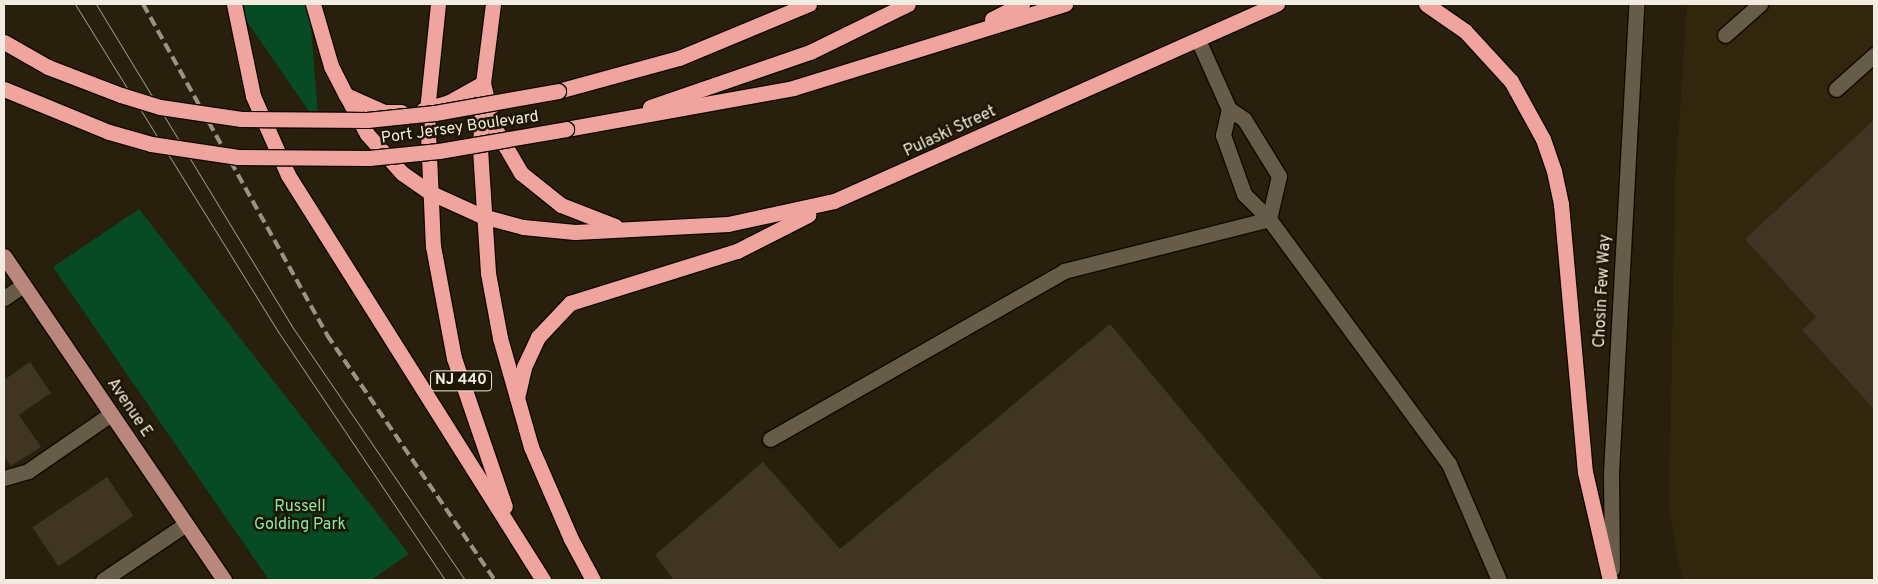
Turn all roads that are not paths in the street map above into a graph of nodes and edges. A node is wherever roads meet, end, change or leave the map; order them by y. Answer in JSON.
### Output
{"nodes":[{"id":1,"x":234,"y":4,"type":"edge"},
{"id":2,"x":313,"y":4,"type":"edge"},
{"id":3,"x":438,"y":4,"type":"edge"},
{"id":4,"x":493,"y":4,"type":"edge"},
{"id":5,"x":809,"y":4,"type":"edge"},
{"id":6,"x":908,"y":4,"type":"edge"},
{"id":7,"x":1022,"y":4,"type":"edge"},
{"id":8,"x":1065,"y":4,"type":"edge"},
{"id":9,"x":1278,"y":4,"type":"edge"},
{"id":10,"x":1426,"y":4,"type":"edge"},
{"id":11,"x":1636,"y":4,"type":"edge"},
{"id":12,"x":1760,"y":4,"type":"edge"},
{"id":13,"x":1725,"y":35,"type":"dead end"},
{"id":14,"x":948,"y":40,"type":"junction"},
{"id":15,"x":4,"y":42,"type":"edge"},
{"id":16,"x":1199,"y":42,"type":"junction"},
{"id":17,"x":1874,"y":55,"type":"edge"},
{"id":18,"x":483,"y":83,"type":"junction"},
{"id":19,"x":4,"y":89,"type":"edge"},
{"id":20,"x":1836,"y":89,"type":"dead end"},
{"id":21,"x":346,"y":96,"type":"junction"},
{"id":22,"x":1229,"y":109,"type":"junction"},
{"id":23,"x":427,"y":110,"type":"junction"},
{"id":24,"x":566,"y":129,"type":"junction"},
{"id":25,"x":429,"y":192,"type":"junction"},
{"id":26,"x":834,"y":202,"type":"junction"},
{"id":27,"x":482,"y":216,"type":"junction"},
{"id":28,"x":1269,"y":219,"type":"junction"},
{"id":29,"x":621,"y":229,"type":"junction"},
{"id":30,"x":4,"y":256,"type":"edge"},
{"id":31,"x":23,"y":285,"type":"junction"},
{"id":32,"x":4,"y":298,"type":"edge"},
{"id":33,"x":516,"y":402,"type":"junction"},
{"id":34,"x":112,"y":414,"type":"junction"},
{"id":35,"x":770,"y":439,"type":"dead end"},
{"id":36,"x":4,"y":478,"type":"edge"},
{"id":37,"x":186,"y":524,"type":"junction"},
{"id":38,"x":531,"y":560,"type":"junction"},
{"id":39,"x":103,"y":580,"type":"edge"},
{"id":40,"x":224,"y":580,"type":"edge"},
{"id":41,"x":543,"y":580,"type":"edge"},
{"id":42,"x":593,"y":580,"type":"edge"},
{"id":43,"x":1499,"y":580,"type":"edge"},
{"id":44,"x":1611,"y":580,"type":"edge"}],
"edges":[{"from":1,"to":38,"type":"highway"},
{"from":2,"to":21,"type":"highway","name":"Pulaski Street"},
{"from":3,"to":23,"type":"highway","number":"NJ 440"},
{"from":4,"to":18,"type":"highway","number":"NJ 440"},
{"from":5,"to":15,"type":"highway","name":"Port Jersey Boulevard","bridge":true},
{"from":6,"to":24,"type":"highway","name":"Port Jersey Boulevard"},
{"from":7,"to":14,"type":"highway"},
{"from":8,"to":14,"type":"highway"},
{"from":9,"to":16,"type":"highway","name":"Pulaski Street"},
{"from":10,"to":44,"type":"highway"},
{"from":11,"to":44,"type":"street","name":"Chosin Few Way"},
{"from":12,"to":13,"type":"street"},
{"from":14,"to":24,"type":"highway"},
{"from":16,"to":22,"type":"street"},
{"from":16,"to":26,"type":"highway","name":"Pulaski Street"},
{"from":17,"to":20,"type":"street"},
{"from":18,"to":23,"type":"highway"},
{"from":18,"to":27,"type":"highway","number":"NJ 440"},
{"from":18,"to":29,"type":"highway","name":"Pulaski Street"},
{"from":19,"to":24,"type":"highway","name":"Port Jersey Boulevard","bridge":true},
{"from":21,"to":23,"type":"highway"},
{"from":21,"to":25,"type":"highway","name":"Pulaski Street"},
{"from":22,"to":28,"type":"street"},
{"from":22,"to":28,"type":"street"},
{"from":23,"to":25,"type":"highway","number":"NJ 440"},
{"from":25,"to":27,"type":"highway","name":"Pulaski Street"},
{"from":25,"to":38,"type":"highway","number":"NJ 440"},
{"from":26,"to":29,"type":"highway","name":"Pulaski Street"},
{"from":26,"to":33,"type":"highway"},
{"from":27,"to":29,"type":"highway","name":"Pulaski Street"},
{"from":27,"to":33,"type":"highway","number":"NJ 440"},
{"from":28,"to":35,"type":"street"},
{"from":28,"to":43,"type":"street"},
{"from":30,"to":31,"type":"main road","name":"Avenue E"},
{"from":31,"to":32,"type":"street"},
{"from":31,"to":34,"type":"main road","name":"Avenue E"},
{"from":33,"to":42,"type":"highway","number":"NJ 440"},
{"from":34,"to":36,"type":"street"},
{"from":34,"to":37,"type":"main road","name":"Avenue E"},
{"from":37,"to":39,"type":"street"},
{"from":37,"to":40,"type":"main road","name":"Avenue E"},
{"from":38,"to":41,"type":"highway","number":"NJ 440"}]}
